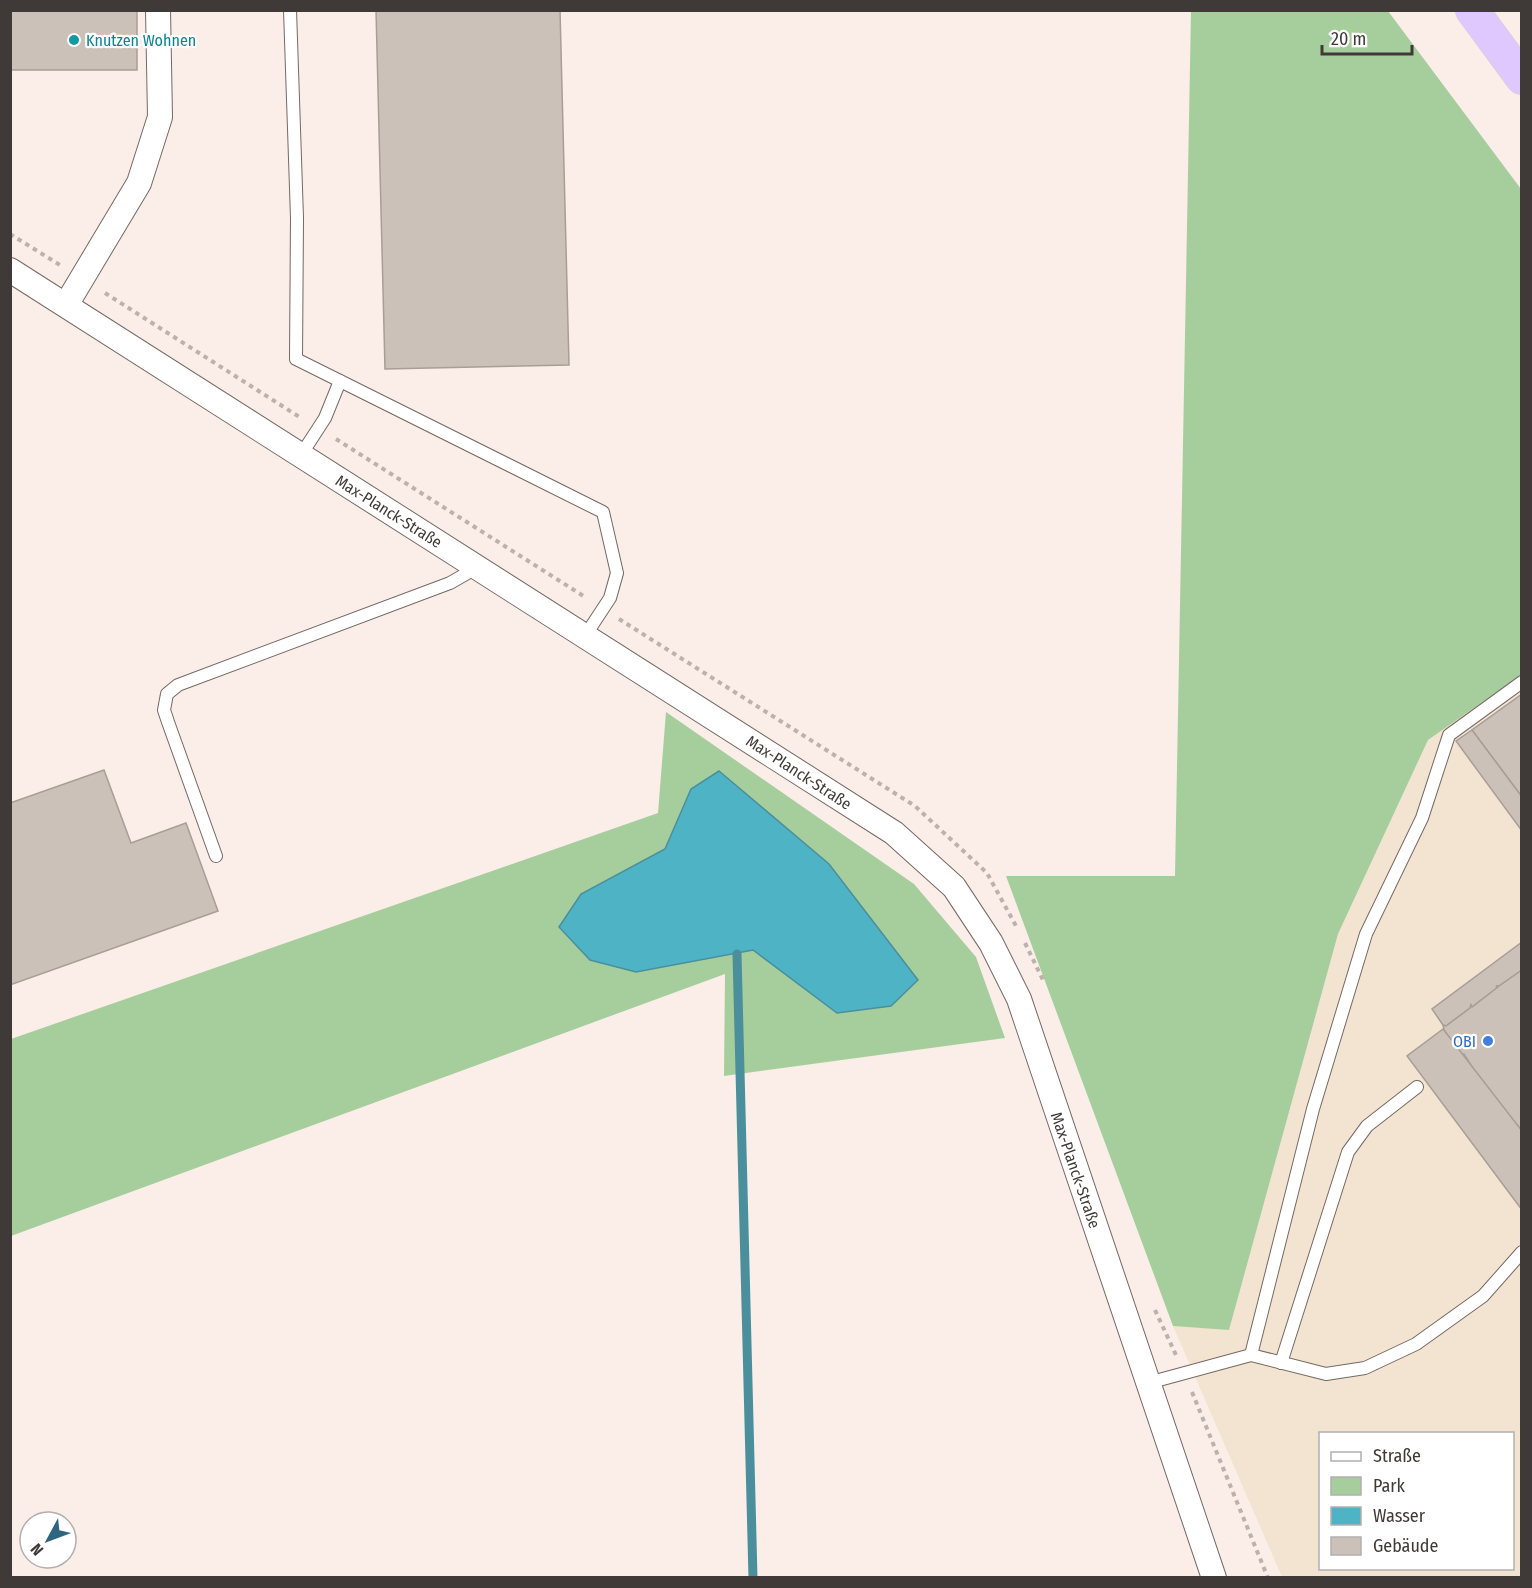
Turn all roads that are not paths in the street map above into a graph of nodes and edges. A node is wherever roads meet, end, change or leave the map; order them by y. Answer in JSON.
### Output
{"nodes":[{"id":1,"x":158,"y":10,"type":"edge"},
{"id":2,"x":290,"y":10,"type":"edge"},
{"id":3,"x":1472,"y":10,"type":"edge"},
{"id":4,"x":1521,"y":78,"type":"edge"},
{"id":5,"x":10,"y":270,"type":"edge"},
{"id":6,"x":66,"y":305,"type":"junction"},
{"id":7,"x":340,"y":381,"type":"junction"},
{"id":8,"x":301,"y":455,"type":"junction"},
{"id":9,"x":478,"y":567,"type":"junction"},
{"id":10,"x":585,"y":636,"type":"junction"},
{"id":11,"x":1521,"y":682,"type":"edge"},
{"id":12,"x":216,"y":856,"type":"dead end"},
{"id":13,"x":1417,"y":1087,"type":"dead end"},
{"id":14,"x":1521,"y":1252,"type":"edge"},
{"id":15,"x":1251,"y":1355,"type":"junction"},
{"id":16,"x":1281,"y":1363,"type":"junction"},
{"id":17,"x":1148,"y":1383,"type":"junction"},
{"id":18,"x":1214,"y":1578,"type":"edge"}],
"edges":[{"from":1,"to":6,"type":"street"},
{"from":2,"to":7,"type":"lane"},
{"from":3,"to":4,"type":"highway"},
{"from":5,"to":6,"type":"street","name":"Max-Planck-Straße"},
{"from":6,"to":8,"type":"street","name":"Max-Planck-Straße"},
{"from":7,"to":8,"type":"lane"},
{"from":7,"to":10,"type":"lane"},
{"from":8,"to":9,"type":"street","name":"Max-Planck-Straße"},
{"from":9,"to":10,"type":"street","name":"Max-Planck-Straße"},
{"from":9,"to":12,"type":"lane"},
{"from":10,"to":17,"type":"street","name":"Max-Planck-Straße"},
{"from":11,"to":15,"type":"lane"},
{"from":13,"to":16,"type":"lane"},
{"from":14,"to":16,"type":"lane"},
{"from":15,"to":16,"type":"lane"},
{"from":15,"to":17,"type":"lane"},
{"from":17,"to":18,"type":"street","name":"Max-Planck-Straße"}]}
